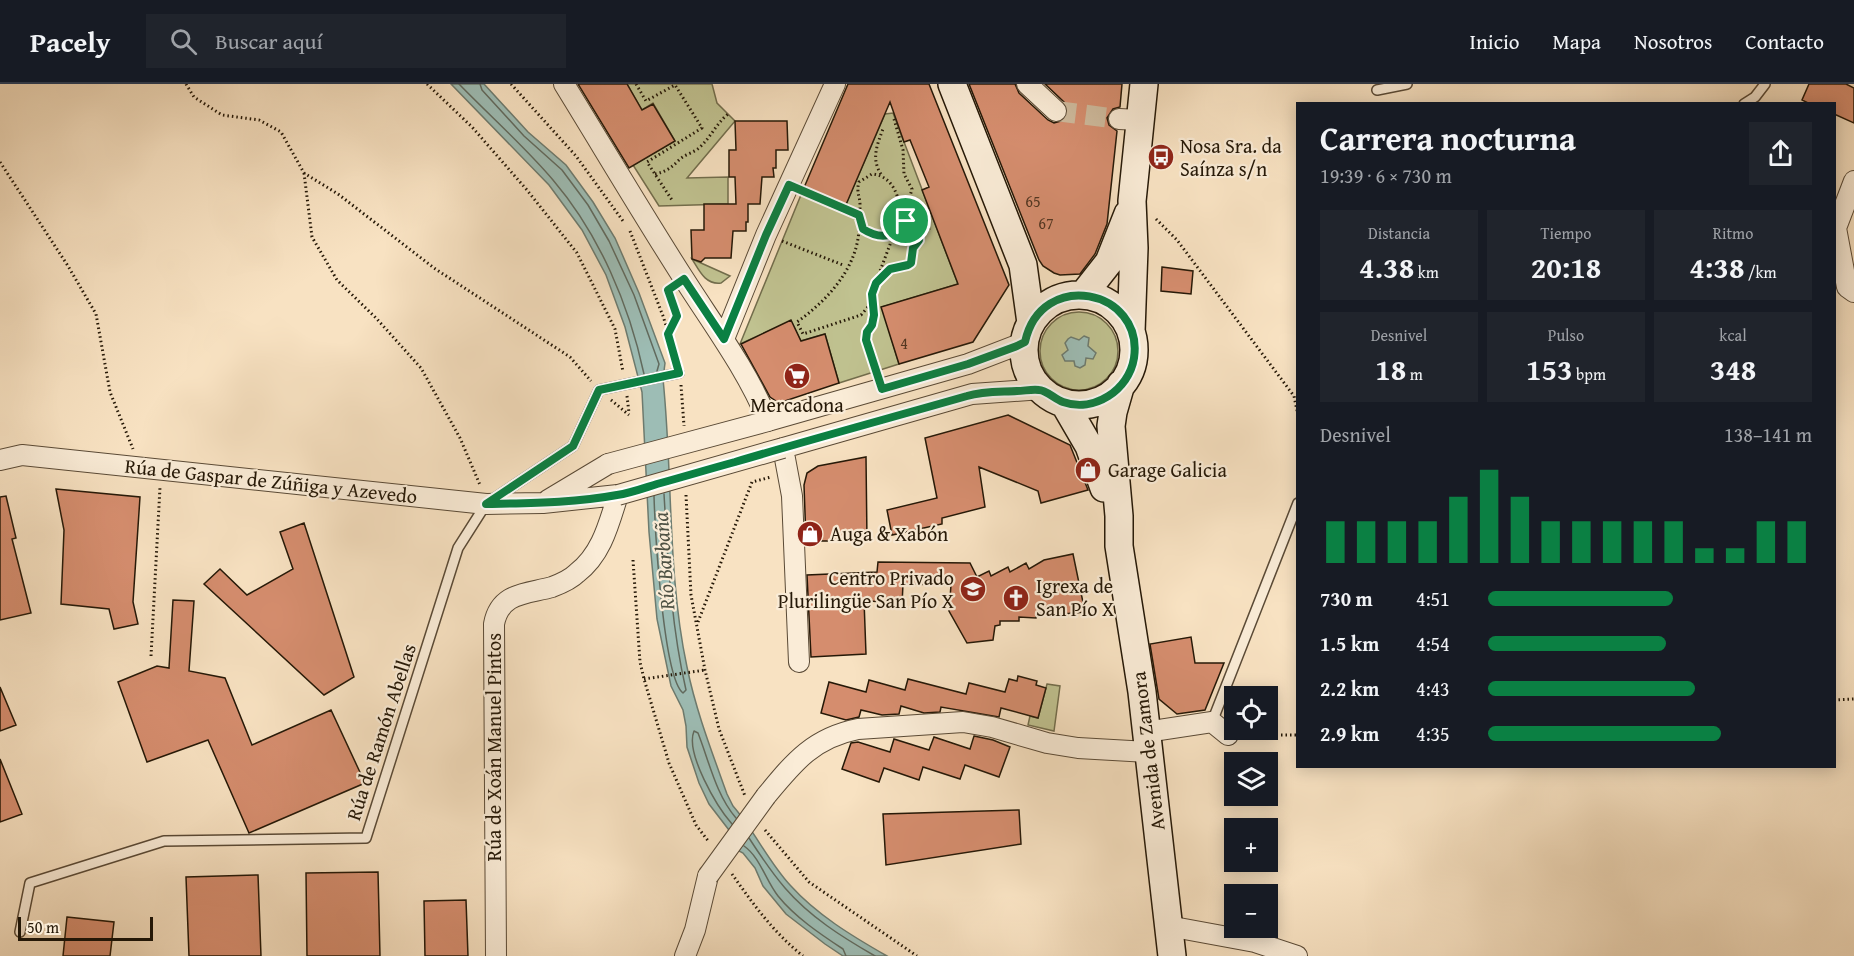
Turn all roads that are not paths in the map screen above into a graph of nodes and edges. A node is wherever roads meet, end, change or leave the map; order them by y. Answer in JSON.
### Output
{"nodes":[{"id":1,"x":564,"y":84,"type":"edge"},
{"id":2,"x":835,"y":84,"type":"edge"},
{"id":3,"x":952,"y":84,"type":"edge"},
{"id":4,"x":1027,"y":84,"type":"edge"},
{"id":5,"x":1144,"y":84,"type":"edge"},
{"id":6,"x":1407,"y":84,"type":"edge"},
{"id":7,"x":1766,"y":84,"type":"edge"},
{"id":8,"x":1377,"y":90,"type":"dead end"},
{"id":9,"x":1747,"y":102,"type":"edge"},
{"id":10,"x":1056,"y":111,"type":"tunnel mouth"},
{"id":11,"x":1854,"y":181,"type":"edge"},
{"id":12,"x":1142,"y":208,"type":"junction"},
{"id":13,"x":1023,"y":264,"type":"junction"},
{"id":14,"x":1854,"y":292,"type":"edge"},
{"id":15,"x":1073,"y":296,"type":"junction"},
{"id":16,"x":1028,"y":332,"type":"junction"},
{"id":17,"x":1131,"y":332,"type":"junction"},
{"id":18,"x":724,"y":339,"type":"junction"},
{"id":19,"x":679,"y":373,"type":"road end"},
{"id":20,"x":1121,"y":384,"type":"junction"},
{"id":21,"x":1053,"y":396,"type":"junction"},
{"id":22,"x":768,"y":421,"type":"junction"},
{"id":23,"x":783,"y":448,"type":"junction"},
{"id":24,"x":0,"y":460,"type":"edge"},
{"id":25,"x":618,"y":495,"type":"junction"},
{"id":26,"x":543,"y":503,"type":"junction"},
{"id":27,"x":486,"y":504,"type":"junction"},
{"id":28,"x":1296,"y":508,"type":"edge"},
{"id":29,"x":1119,"y":546,"type":"junction"},
{"id":30,"x":799,"y":662,"type":"dead end"},
{"id":31,"x":1212,"y":722,"type":"junction"},
{"id":32,"x":1224,"y":732,"type":"edge"},
{"id":33,"x":1147,"y":742,"type":"junction"},
{"id":34,"x":1168,"y":926,"type":"junction"},
{"id":35,"x":20,"y":932,"type":"dead end"},
{"id":36,"x":496,"y":956,"type":"edge"},
{"id":37,"x":685,"y":956,"type":"edge"},
{"id":38,"x":1172,"y":956,"type":"edge"},
{"id":39,"x":1297,"y":956,"type":"edge"}],
"edges":[{"from":1,"to":18,"type":"street"},
{"from":2,"to":18,"type":"street"},
{"from":3,"to":13,"type":"street"},
{"from":4,"to":10,"type":"street"},
{"from":5,"to":12,"type":"street"},
{"from":6,"to":8,"type":"lane"},
{"from":7,"to":9,"type":"lane"},
{"from":11,"to":14,"type":"street"},
{"from":12,"to":15,"type":"street"},
{"from":12,"to":17,"type":"street"},
{"from":13,"to":15,"type":"street"},
{"from":13,"to":16,"type":"street"},
{"from":15,"to":16,"type":"street"},
{"from":15,"to":17,"type":"street"},
{"from":16,"to":21,"type":"street"},
{"from":16,"to":22,"type":"street"},
{"from":17,"to":20,"type":"street"},
{"from":18,"to":22,"type":"street"},
{"from":19,"to":27,"type":"lane","name":"Rúa de Ramón Abellas"},
{"from":20,"to":21,"type":"street"},
{"from":20,"to":29,"type":"street","name":"Avenida de Zamora"},
{"from":21,"to":23,"type":"street","name":"Rúa de Gaspar de Zúñiga y Azevedo"},
{"from":21,"to":29,"type":"street","name":"Avenida de Zamora"},
{"from":22,"to":26,"type":"street","bridge":true},
{"from":23,"to":25,"type":"street","name":"Rúa de Gaspar de Zúñiga y Azevedo","bridge":true},
{"from":23,"to":30,"type":"street"},
{"from":24,"to":27,"type":"street","name":"Rúa de Gaspar de Zúñiga y Azevedo"},
{"from":25,"to":26,"type":"street","name":"Rúa de Gaspar de Zúñiga y Azevedo"},
{"from":25,"to":36,"type":"street","name":"Rúa de Xoán Manuel Pintos"},
{"from":26,"to":27,"type":"street","name":"Rúa de Gaspar de Zúñiga y Azevedo"},
{"from":27,"to":35,"type":"lane","name":"Rúa de Ramón Abellas"},
{"from":28,"to":31,"type":"lane"},
{"from":29,"to":33,"type":"street","name":"Avenida de Zamora"},
{"from":31,"to":32,"type":"street"},
{"from":31,"to":33,"type":"street"},
{"from":33,"to":34,"type":"street","name":"Avenida de Zamora"},
{"from":33,"to":37,"type":"street","bridge":true},
{"from":34,"to":38,"type":"street","name":"Avenida de Zamora"},
{"from":34,"to":39,"type":"street"}]}
